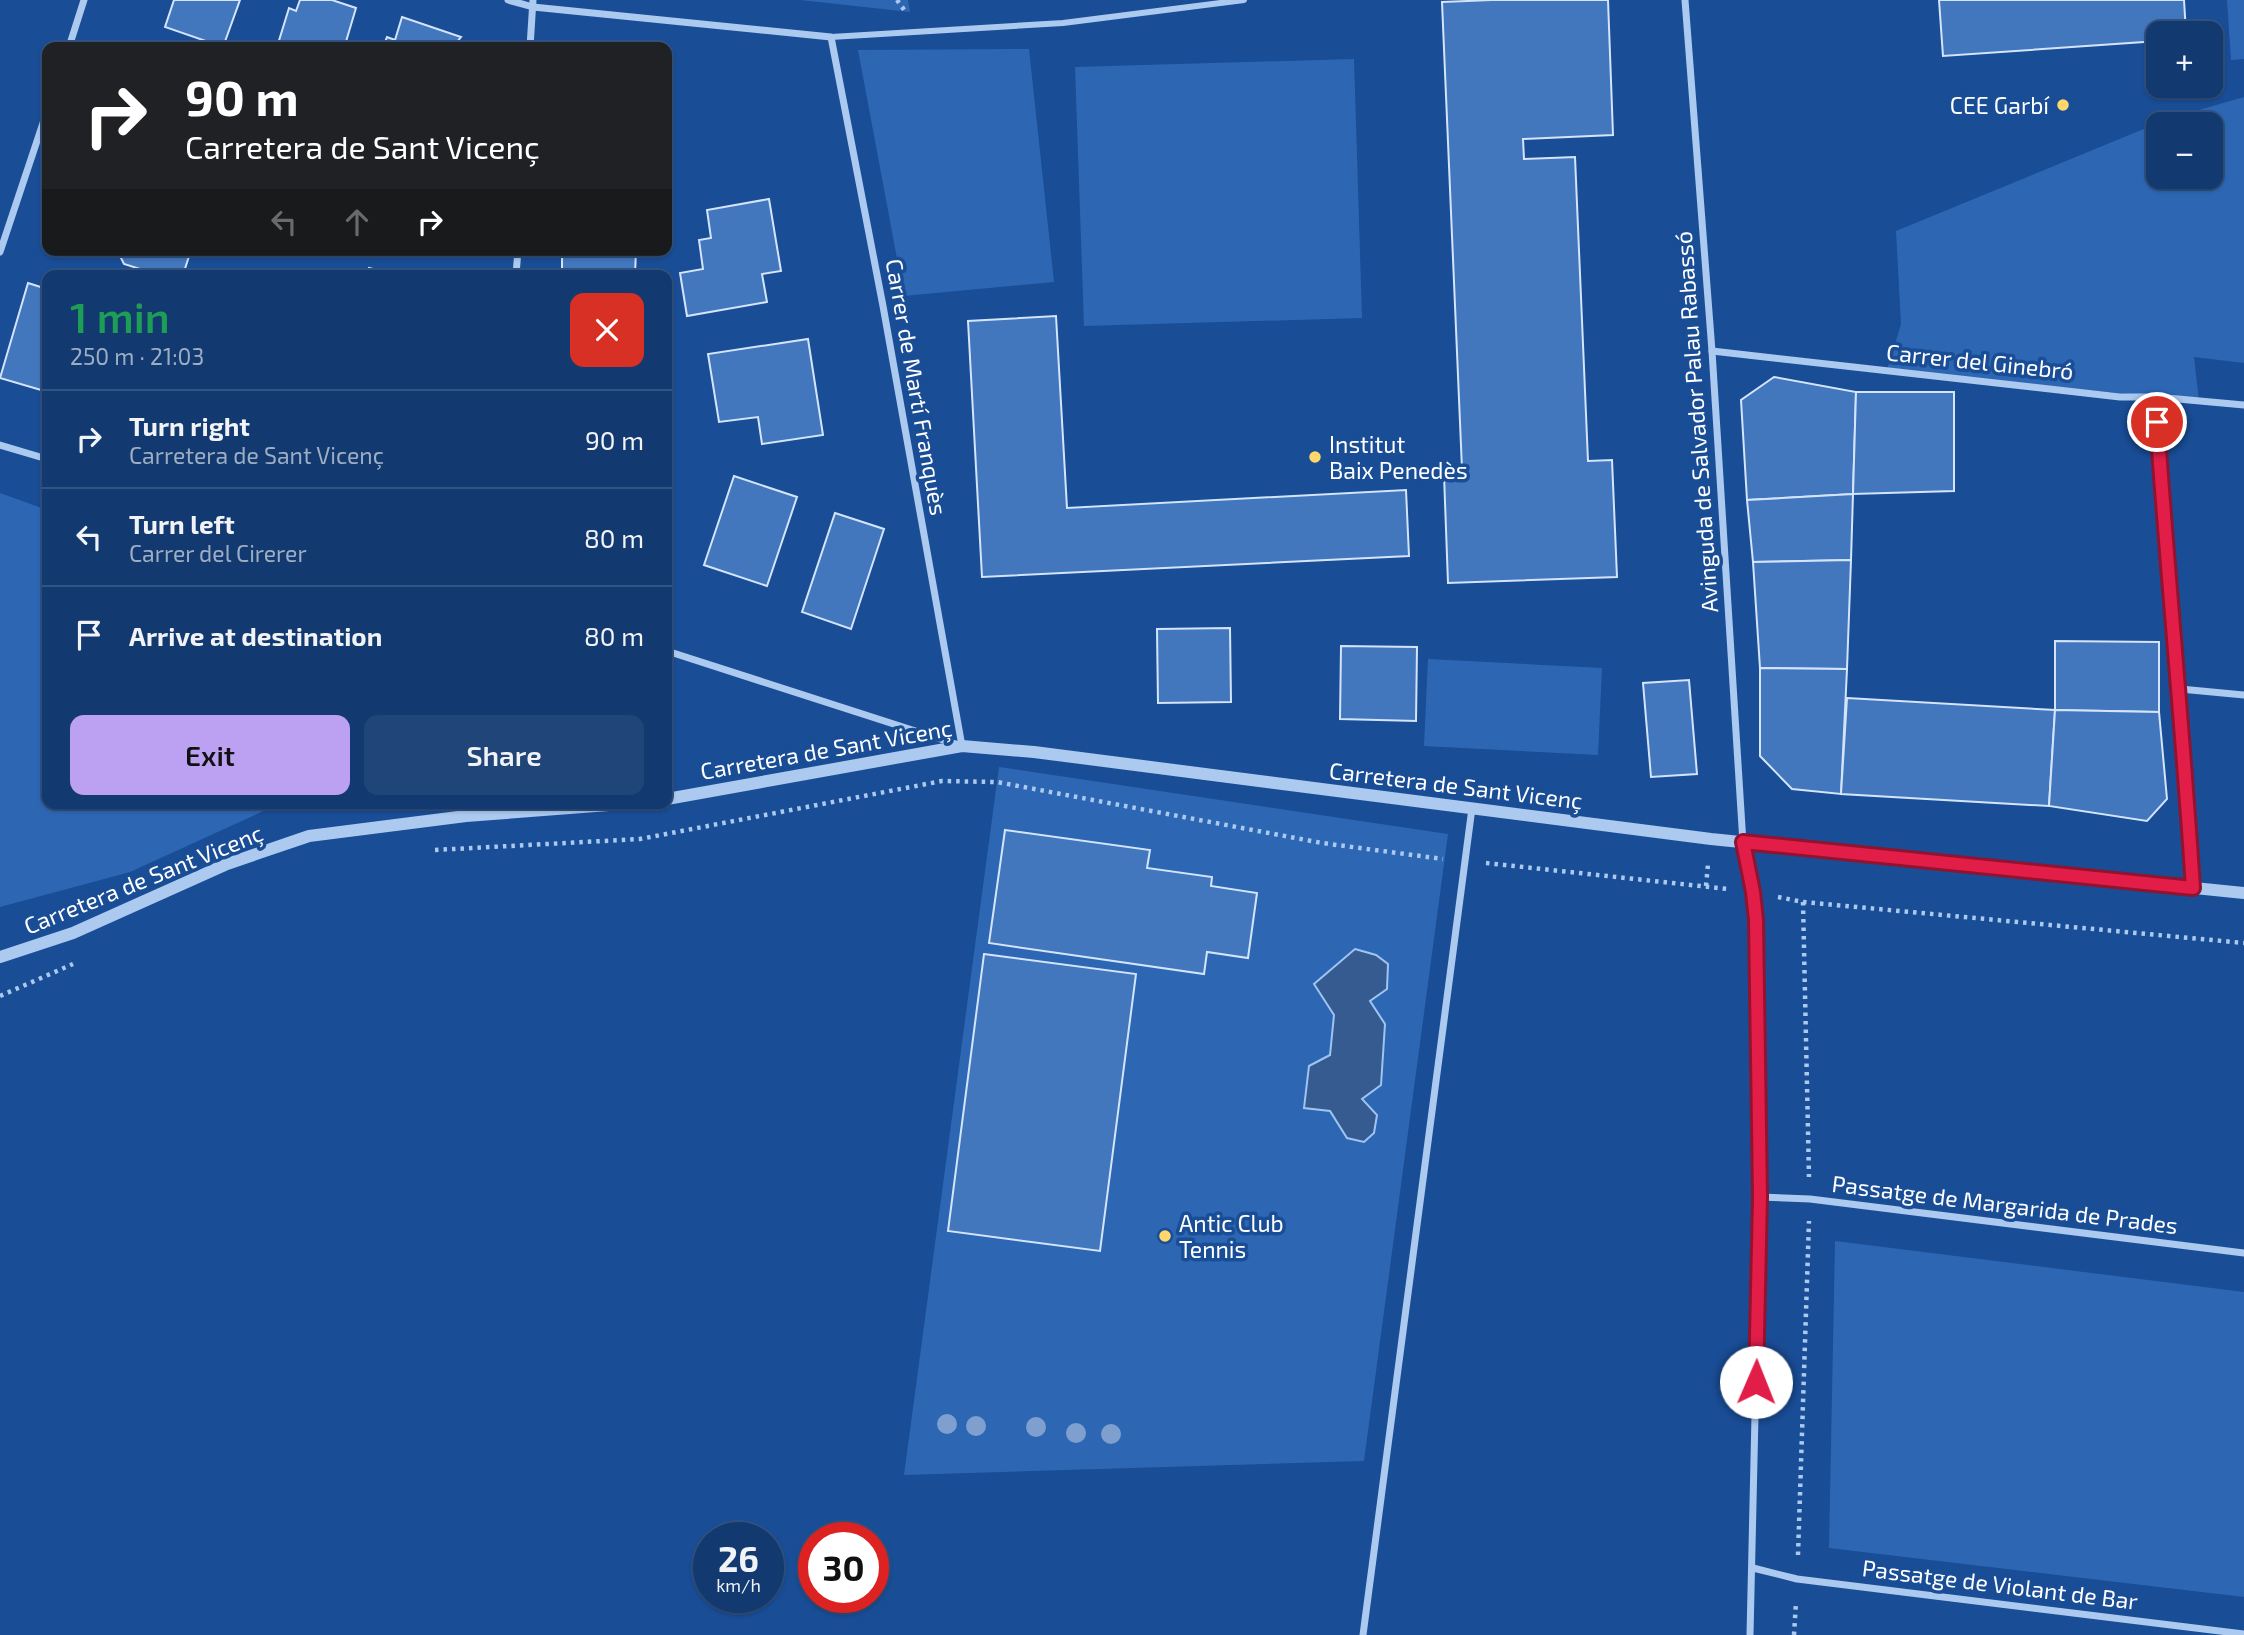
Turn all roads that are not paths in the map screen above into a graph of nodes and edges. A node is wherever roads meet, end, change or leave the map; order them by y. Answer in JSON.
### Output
{"nodes":[{"id":1,"x":84,"y":0,"type":"edge"},
{"id":2,"x":508,"y":0,"type":"edge"},
{"id":3,"x":1244,"y":0,"type":"edge"},
{"id":4,"x":1685,"y":0,"type":"edge"},
{"id":5,"x":533,"y":4,"type":"edge"},
{"id":6,"x":831,"y":37,"type":"junction"},
{"id":7,"x":71,"y":42,"type":"edge"},
{"id":8,"x":530,"y":42,"type":"edge"},
{"id":9,"x":42,"y":126,"type":"edge"},
{"id":10,"x":0,"y":252,"type":"edge"},
{"id":11,"x":1712,"y":351,"type":"junction"},
{"id":12,"x":2155,"y":397,"type":"junction"},
{"id":13,"x":2244,"y":405,"type":"edge"},
{"id":14,"x":0,"y":445,"type":"edge"},
{"id":15,"x":42,"y":458,"type":"edge"},
{"id":16,"x":672,"y":653,"type":"edge"},
{"id":17,"x":2180,"y":689,"type":"junction"},
{"id":18,"x":2244,"y":695,"type":"edge"},
{"id":19,"x":962,"y":746,"type":"junction"},
{"id":20,"x":672,"y":798,"type":"edge"},
{"id":21,"x":1472,"y":808,"type":"junction"},
{"id":22,"x":557,"y":809,"type":"edge"},
{"id":23,"x":1743,"y":842,"type":"junction"},
{"id":24,"x":2193,"y":888,"type":"junction"},
{"id":25,"x":2244,"y":893,"type":"edge"},
{"id":26,"x":0,"y":957,"type":"edge"},
{"id":27,"x":1760,"y":1197,"type":"junction"},
{"id":28,"x":2244,"y":1253,"type":"edge"},
{"id":29,"x":1753,"y":1568,"type":"junction"},
{"id":30,"x":2244,"y":1634,"type":"edge"},
{"id":31,"x":1363,"y":1635,"type":"edge"},
{"id":32,"x":1750,"y":1635,"type":"edge"}],
"edges":[{"from":1,"to":7,"type":"street"},
{"from":2,"to":5,"type":"street"},
{"from":3,"to":6,"type":"street"},
{"from":4,"to":11,"type":"street","name":"Avinguda de Salvador Palau Rabassó"},
{"from":5,"to":6,"type":"street"},
{"from":5,"to":8,"type":"street"},
{"from":6,"to":19,"type":"street","name":"Carrer de Martí Franquès"},
{"from":9,"to":10,"type":"street"},
{"from":11,"to":12,"type":"street","name":"Carrer del Ginebró"},
{"from":11,"to":23,"type":"street","name":"Avinguda de Salvador Palau Rabassó"},
{"from":12,"to":13,"type":"street","name":"Carrer del Ginebró"},
{"from":12,"to":17,"type":"street"},
{"from":14,"to":15,"type":"street"},
{"from":16,"to":19,"type":"street"},
{"from":17,"to":18,"type":"street"},
{"from":17,"to":24,"type":"street"},
{"from":19,"to":20,"type":"street","name":"Carretera de Sant Vicenç"},
{"from":19,"to":21,"type":"street","name":"Carretera de Sant Vicenç"},
{"from":21,"to":23,"type":"street","name":"Carretera de Sant Vicenç"},
{"from":21,"to":31,"type":"street"},
{"from":22,"to":26,"type":"street","name":"Carretera de Sant Vicenç"},
{"from":23,"to":24,"type":"street","name":"Carretera de Sant Vicenç"},
{"from":23,"to":27,"type":"street","name":"Avinguda de Salvador Palau Rabassó"},
{"from":24,"to":25,"type":"street","name":"Carretera de Sant Vicenç"},
{"from":27,"to":28,"type":"street","name":"Passatge de Margarida de Prades"},
{"from":27,"to":29,"type":"street","name":"Avinguda de Salvador Palau Rabassó"},
{"from":29,"to":30,"type":"street","name":"Passatge de Violant de Bar"},
{"from":29,"to":32,"type":"street","name":"Avinguda de Salvador Palau Rabassó"}]}
